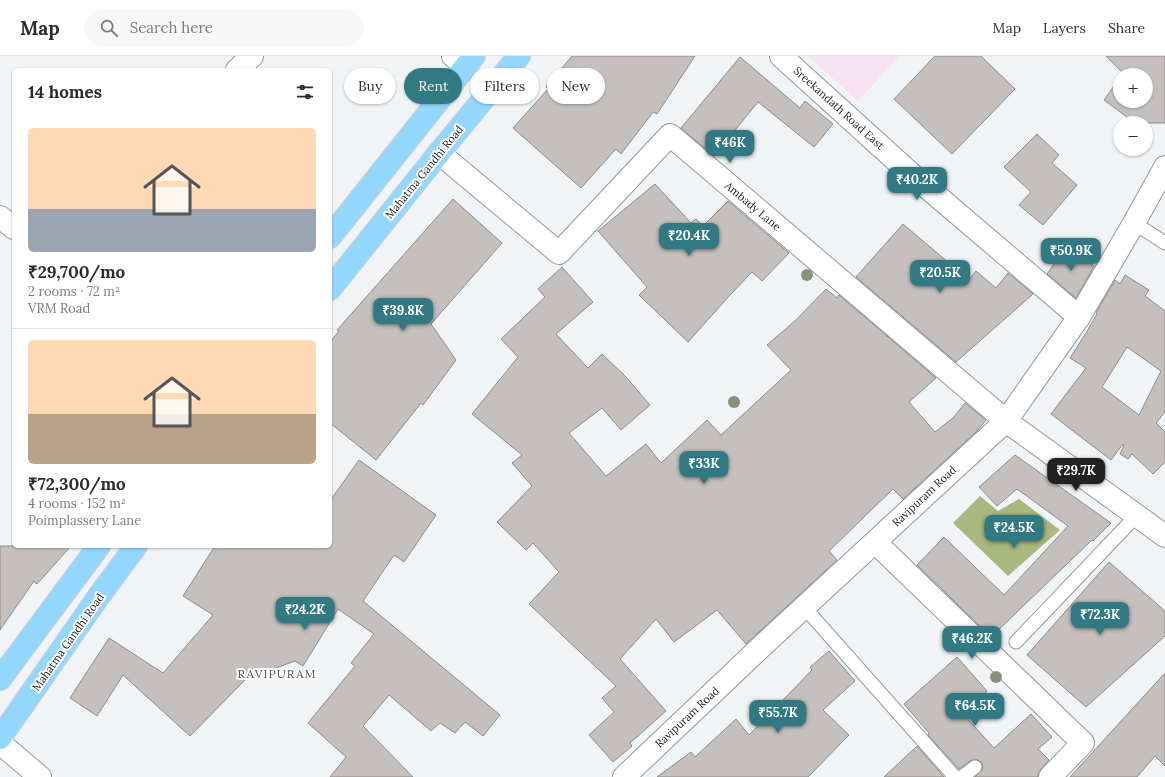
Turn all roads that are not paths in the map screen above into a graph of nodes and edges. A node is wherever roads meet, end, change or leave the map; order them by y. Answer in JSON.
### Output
{"nodes":[{"id":1,"x":252,"y":56,"type":"edge"},
{"id":2,"x":519,"y":56,"type":"edge"},
{"id":3,"x":781,"y":56,"type":"edge"},
{"id":4,"x":464,"y":60,"type":"edge"},
{"id":5,"x":239,"y":68,"type":"edge"},
{"id":6,"x":439,"y":153,"type":"junction"},
{"id":7,"x":1165,"y":167,"type":"edge"},
{"id":8,"x":0,"y":217,"type":"edge"},
{"id":9,"x":1134,"y":223,"type":"junction"},
{"id":10,"x":12,"y":226,"type":"edge"},
{"id":11,"x":332,"y":235,"type":"edge"},
{"id":12,"x":1165,"y":243,"type":"edge"},
{"id":13,"x":332,"y":287,"type":"edge"},
{"id":14,"x":1079,"y":317,"type":"junction"},
{"id":15,"x":1006,"y":421,"type":"junction"},
{"id":16,"x":1137,"y":515,"type":"junction"},
{"id":17,"x":1165,"y":536,"type":"edge"},
{"id":18,"x":874,"y":542,"type":"junction"},
{"id":19,"x":98,"y":548,"type":"edge"},
{"id":20,"x":135,"y":548,"type":"edge"},
{"id":21,"x":804,"y":607,"type":"junction"},
{"id":22,"x":1016,"y":642,"type":"dead end"},
{"id":23,"x":0,"y":679,"type":"edge"},
{"id":24,"x":0,"y":738,"type":"edge"},
{"id":25,"x":0,"y":743,"type":"edge"},
{"id":26,"x":975,"y":767,"type":"dead end"},
{"id":27,"x":1056,"y":775,"type":"edge"},
{"id":28,"x":40,"y":777,"type":"edge"},
{"id":29,"x":624,"y":777,"type":"edge"},
{"id":30,"x":955,"y":777,"type":"edge"},
{"id":31,"x":962,"y":777,"type":"edge"}],
"edges":[{"from":1,"to":5,"type":"street"},
{"from":2,"to":6,"type":"main road","name":"Mahatma Gandhi Road"},
{"from":3,"to":14,"type":"street","name":"Sreekandath Road East"},
{"from":4,"to":11,"type":"main road"},
{"from":6,"to":13,"type":"main road","name":"Mahatma Gandhi Road"},
{"from":6,"to":15,"type":"street","name":"Ambady Lane"},
{"from":7,"to":9,"type":"street","name":"Ravipuram Road"},
{"from":8,"to":10,"type":"street"},
{"from":9,"to":12,"type":"lane"},
{"from":9,"to":14,"type":"street","name":"Ravipuram Road"},
{"from":14,"to":15,"type":"street","name":"Ravipuram Road"},
{"from":15,"to":16,"type":"street"},
{"from":15,"to":18,"type":"street","name":"Ravipuram Road"},
{"from":16,"to":17,"type":"street"},
{"from":16,"to":22,"type":"lane"},
{"from":18,"to":21,"type":"street","name":"Ravipuram Road"},
{"from":18,"to":27,"type":"street"},
{"from":19,"to":23,"type":"main road"},
{"from":20,"to":24,"type":"main road","name":"Mahatma Gandhi Road"},
{"from":21,"to":29,"type":"street","name":"Ravipuram Road"},
{"from":21,"to":30,"type":"lane"},
{"from":25,"to":28,"type":"street"},
{"from":26,"to":31,"type":"lane"}]}
